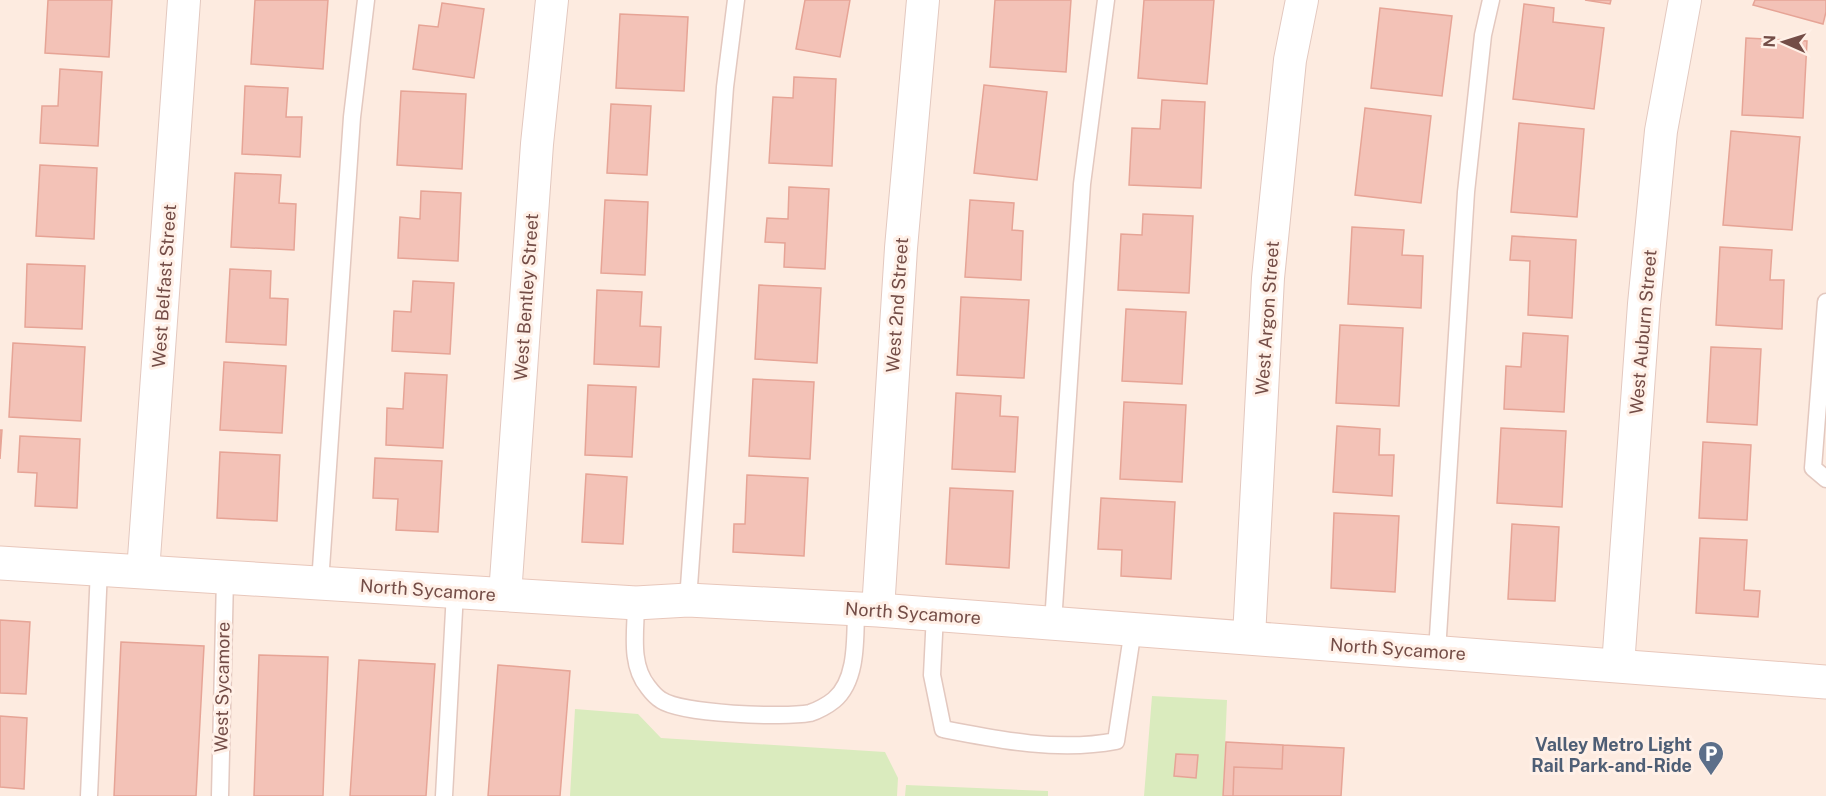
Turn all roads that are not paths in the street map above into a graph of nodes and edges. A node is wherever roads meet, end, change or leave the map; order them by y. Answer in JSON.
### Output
{"nodes":[{"id":1,"x":184,"y":0,"type":"edge"},
{"id":2,"x":366,"y":0,"type":"edge"},
{"id":3,"x":552,"y":0,"type":"edge"},
{"id":4,"x":736,"y":0,"type":"edge"},
{"id":5,"x":923,"y":0,"type":"edge"},
{"id":6,"x":1106,"y":0,"type":"edge"},
{"id":7,"x":1302,"y":0,"type":"edge"},
{"id":8,"x":1491,"y":0,"type":"edge"},
{"id":9,"x":1685,"y":0,"type":"edge"},
{"id":10,"x":1826,"y":302,"type":"edge"},
{"id":11,"x":1826,"y":479,"type":"edge"},
{"id":12,"x":0,"y":563,"type":"edge"},
{"id":13,"x":99,"y":569,"type":"junction"},
{"id":14,"x":143,"y":572,"type":"junction"},
{"id":15,"x":225,"y":577,"type":"junction"},
{"id":16,"x":320,"y":583,"type":"junction"},
{"id":17,"x":455,"y":592,"type":"junction"},
{"id":18,"x":505,"y":595,"type":"junction"},
{"id":19,"x":688,"y":600,"type":"junction"},
{"id":20,"x":636,"y":603,"type":"junction"},
{"id":21,"x":867,"y":610,"type":"junction"},
{"id":22,"x":935,"y":614,"type":"junction"},
{"id":23,"x":1053,"y":623,"type":"junction"},
{"id":24,"x":1132,"y":628,"type":"junction"},
{"id":25,"x":1249,"y":637,"type":"junction"},
{"id":26,"x":1437,"y":652,"type":"junction"},
{"id":27,"x":1618,"y":666,"type":"junction"},
{"id":28,"x":1826,"y":682,"type":"edge"},
{"id":29,"x":89,"y":796,"type":"edge"},
{"id":30,"x":220,"y":796,"type":"edge"},
{"id":31,"x":444,"y":796,"type":"edge"}],
"edges":[{"from":1,"to":14,"type":"street","name":"West Belfast Street"},
{"from":2,"to":16,"type":"lane"},
{"from":3,"to":18,"type":"street","name":"West Bentley Street"},
{"from":4,"to":19,"type":"lane"},
{"from":5,"to":21,"type":"street","name":"West 2nd Street"},
{"from":6,"to":23,"type":"lane"},
{"from":7,"to":25,"type":"street","name":"West Argon Street"},
{"from":8,"to":26,"type":"lane"},
{"from":9,"to":27,"type":"street","name":"West Auburn Street"},
{"from":10,"to":11,"type":"lane"},
{"from":12,"to":13,"type":"street","name":"North Sycamore"},
{"from":13,"to":14,"type":"street","name":"North Sycamore"},
{"from":13,"to":29,"type":"lane"},
{"from":14,"to":15,"type":"street","name":"North Sycamore"},
{"from":15,"to":16,"type":"street","name":"North Sycamore"},
{"from":15,"to":30,"type":"lane","name":"West Sycamore"},
{"from":16,"to":17,"type":"street","name":"North Sycamore"},
{"from":17,"to":18,"type":"street","name":"North Sycamore"},
{"from":17,"to":31,"type":"lane"},
{"from":18,"to":20,"type":"street","name":"North Sycamore"},
{"from":19,"to":20,"type":"street","name":"North Sycamore"},
{"from":19,"to":21,"type":"street","name":"North Sycamore"},
{"from":20,"to":21,"type":"lane"},
{"from":21,"to":22,"type":"street","name":"North Sycamore"},
{"from":22,"to":23,"type":"street","name":"North Sycamore"},
{"from":22,"to":24,"type":"lane"},
{"from":23,"to":24,"type":"street","name":"North Sycamore"},
{"from":24,"to":25,"type":"street","name":"North Sycamore"},
{"from":25,"to":26,"type":"street","name":"North Sycamore"},
{"from":26,"to":27,"type":"street","name":"North Sycamore"},
{"from":27,"to":28,"type":"street","name":"North Sycamore"}]}
